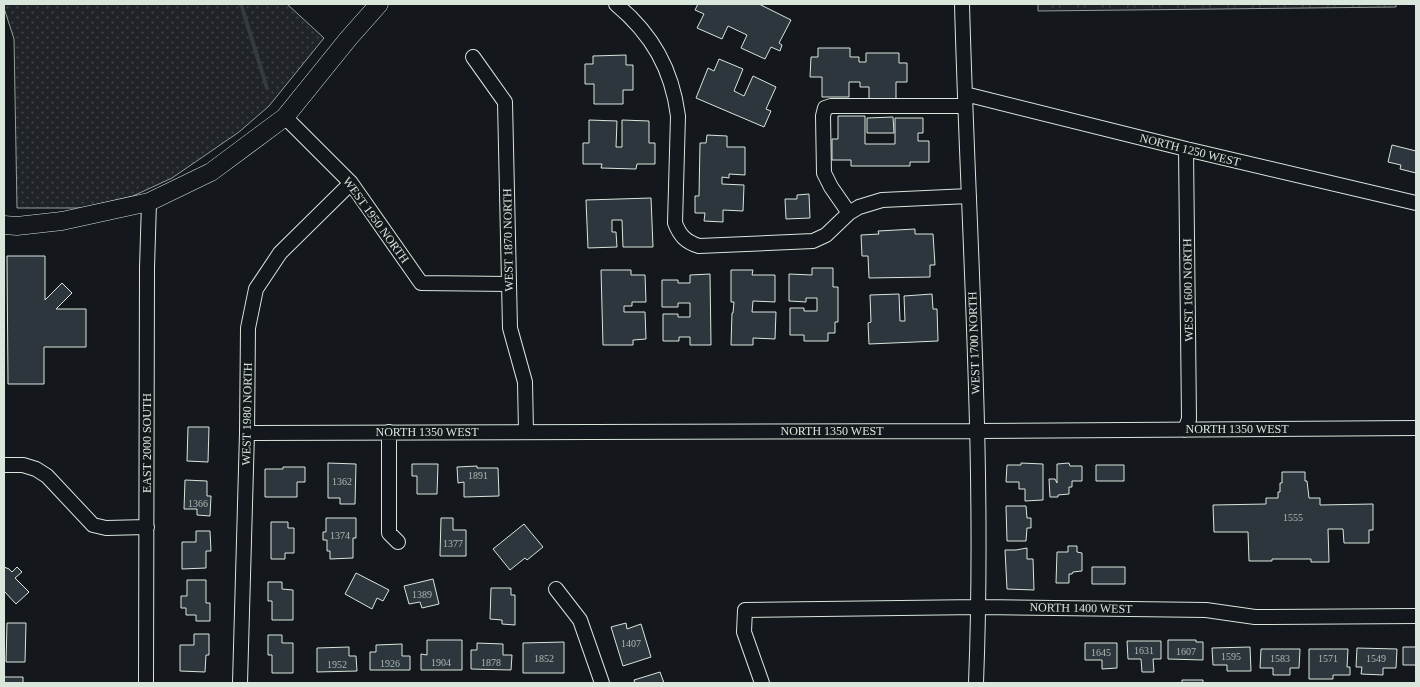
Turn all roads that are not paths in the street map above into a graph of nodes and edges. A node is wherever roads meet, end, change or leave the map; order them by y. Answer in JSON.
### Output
{"nodes":[{"id":1,"x":379,"y":4,"type":"edge"},
{"id":2,"x":616,"y":4,"type":"edge"},
{"id":3,"x":962,"y":4,"type":"edge"},
{"id":4,"x":473,"y":58,"type":"dead end"},
{"id":5,"x":965,"y":100,"type":"junction"},
{"id":6,"x":285,"y":117,"type":"junction"},
{"id":7,"x":1186,"y":149,"type":"junction"},
{"id":8,"x":351,"y":182,"type":"junction"},
{"id":9,"x":969,"y":196,"type":"junction"},
{"id":10,"x":149,"y":202,"type":"junction"},
{"id":11,"x":1416,"y":203,"type":"edge"},
{"id":12,"x":849,"y":213,"type":"junction"},
{"id":13,"x":4,"y":225,"type":"edge"},
{"id":14,"x":510,"y":284,"type":"junction"},
{"id":15,"x":1416,"y":428,"type":"edge"},
{"id":16,"x":1185,"y":430,"type":"junction"},
{"id":17,"x":978,"y":431,"type":"junction"},
{"id":18,"x":389,"y":432,"type":"junction"},
{"id":19,"x":526,"y":432,"type":"junction"},
{"id":20,"x":247,"y":433,"type":"junction"},
{"id":21,"x":4,"y":465,"type":"edge"},
{"id":22,"x":147,"y":527,"type":"junction"},
{"id":23,"x":398,"y":542,"type":"dead end"},
{"id":24,"x":556,"y":589,"type":"dead end"},
{"id":25,"x":979,"y":607,"type":"junction"},
{"id":26,"x":1416,"y":616,"type":"edge"},
{"id":27,"x":146,"y":683,"type":"edge"},
{"id":28,"x":240,"y":683,"type":"edge"},
{"id":29,"x":602,"y":683,"type":"edge"},
{"id":30,"x":762,"y":683,"type":"edge"},
{"id":31,"x":976,"y":683,"type":"edge"}],
"edges":[{"from":1,"to":6,"type":"main road"},
{"from":2,"to":12,"type":"street"},
{"from":3,"to":5,"type":"street","name":"WEST 1700 NORTH"},
{"from":4,"to":14,"type":"street","name":"WEST 1870 NORTH"},
{"from":5,"to":7,"type":"street","name":"NORTH 1250 WEST"},
{"from":5,"to":9,"type":"street","name":"WEST 1700 NORTH"},
{"from":5,"to":12,"type":"street","name":"NORTH 1250 WEST"},
{"from":6,"to":8,"type":"street","name":"WEST 1950 NORTH"},
{"from":6,"to":10,"type":"main road"},
{"from":7,"to":11,"type":"street","name":"NORTH 1250 WEST"},
{"from":7,"to":16,"type":"street","name":"WEST 1600 NORTH"},
{"from":8,"to":14,"type":"street","name":"WEST 1950 NORTH"},
{"from":8,"to":20,"type":"street","name":"WEST 1980 NORTH"},
{"from":9,"to":12,"type":"street"},
{"from":9,"to":17,"type":"street","name":"WEST 1700 NORTH"},
{"from":10,"to":13,"type":"main road"},
{"from":10,"to":22,"type":"street","name":"EAST 2000 SOUTH"},
{"from":14,"to":19,"type":"street","name":"WEST 1870 NORTH"},
{"from":15,"to":16,"type":"street","name":"NORTH 1350 WEST"},
{"from":16,"to":17,"type":"street","name":"NORTH 1350 WEST"},
{"from":17,"to":19,"type":"street","name":"NORTH 1350 WEST"},
{"from":17,"to":25,"type":"street","name":"WEST 1700 NORTH"},
{"from":18,"to":19,"type":"street","name":"NORTH 1350 WEST"},
{"from":18,"to":20,"type":"street","name":"NORTH 1350 WEST"},
{"from":18,"to":23,"type":"street"},
{"from":20,"to":28,"type":"street","name":"WEST 1980 NORTH"},
{"from":21,"to":22,"type":"street"},
{"from":22,"to":27,"type":"street","name":"EAST 2000 SOUTH"},
{"from":24,"to":29,"type":"street"},
{"from":25,"to":26,"type":"street","name":"NORTH 1400 WEST"},
{"from":25,"to":30,"type":"street","name":"NORTH 1400 WEST"},
{"from":25,"to":31,"type":"street","name":"WEST 1700 NORTH"}]}
